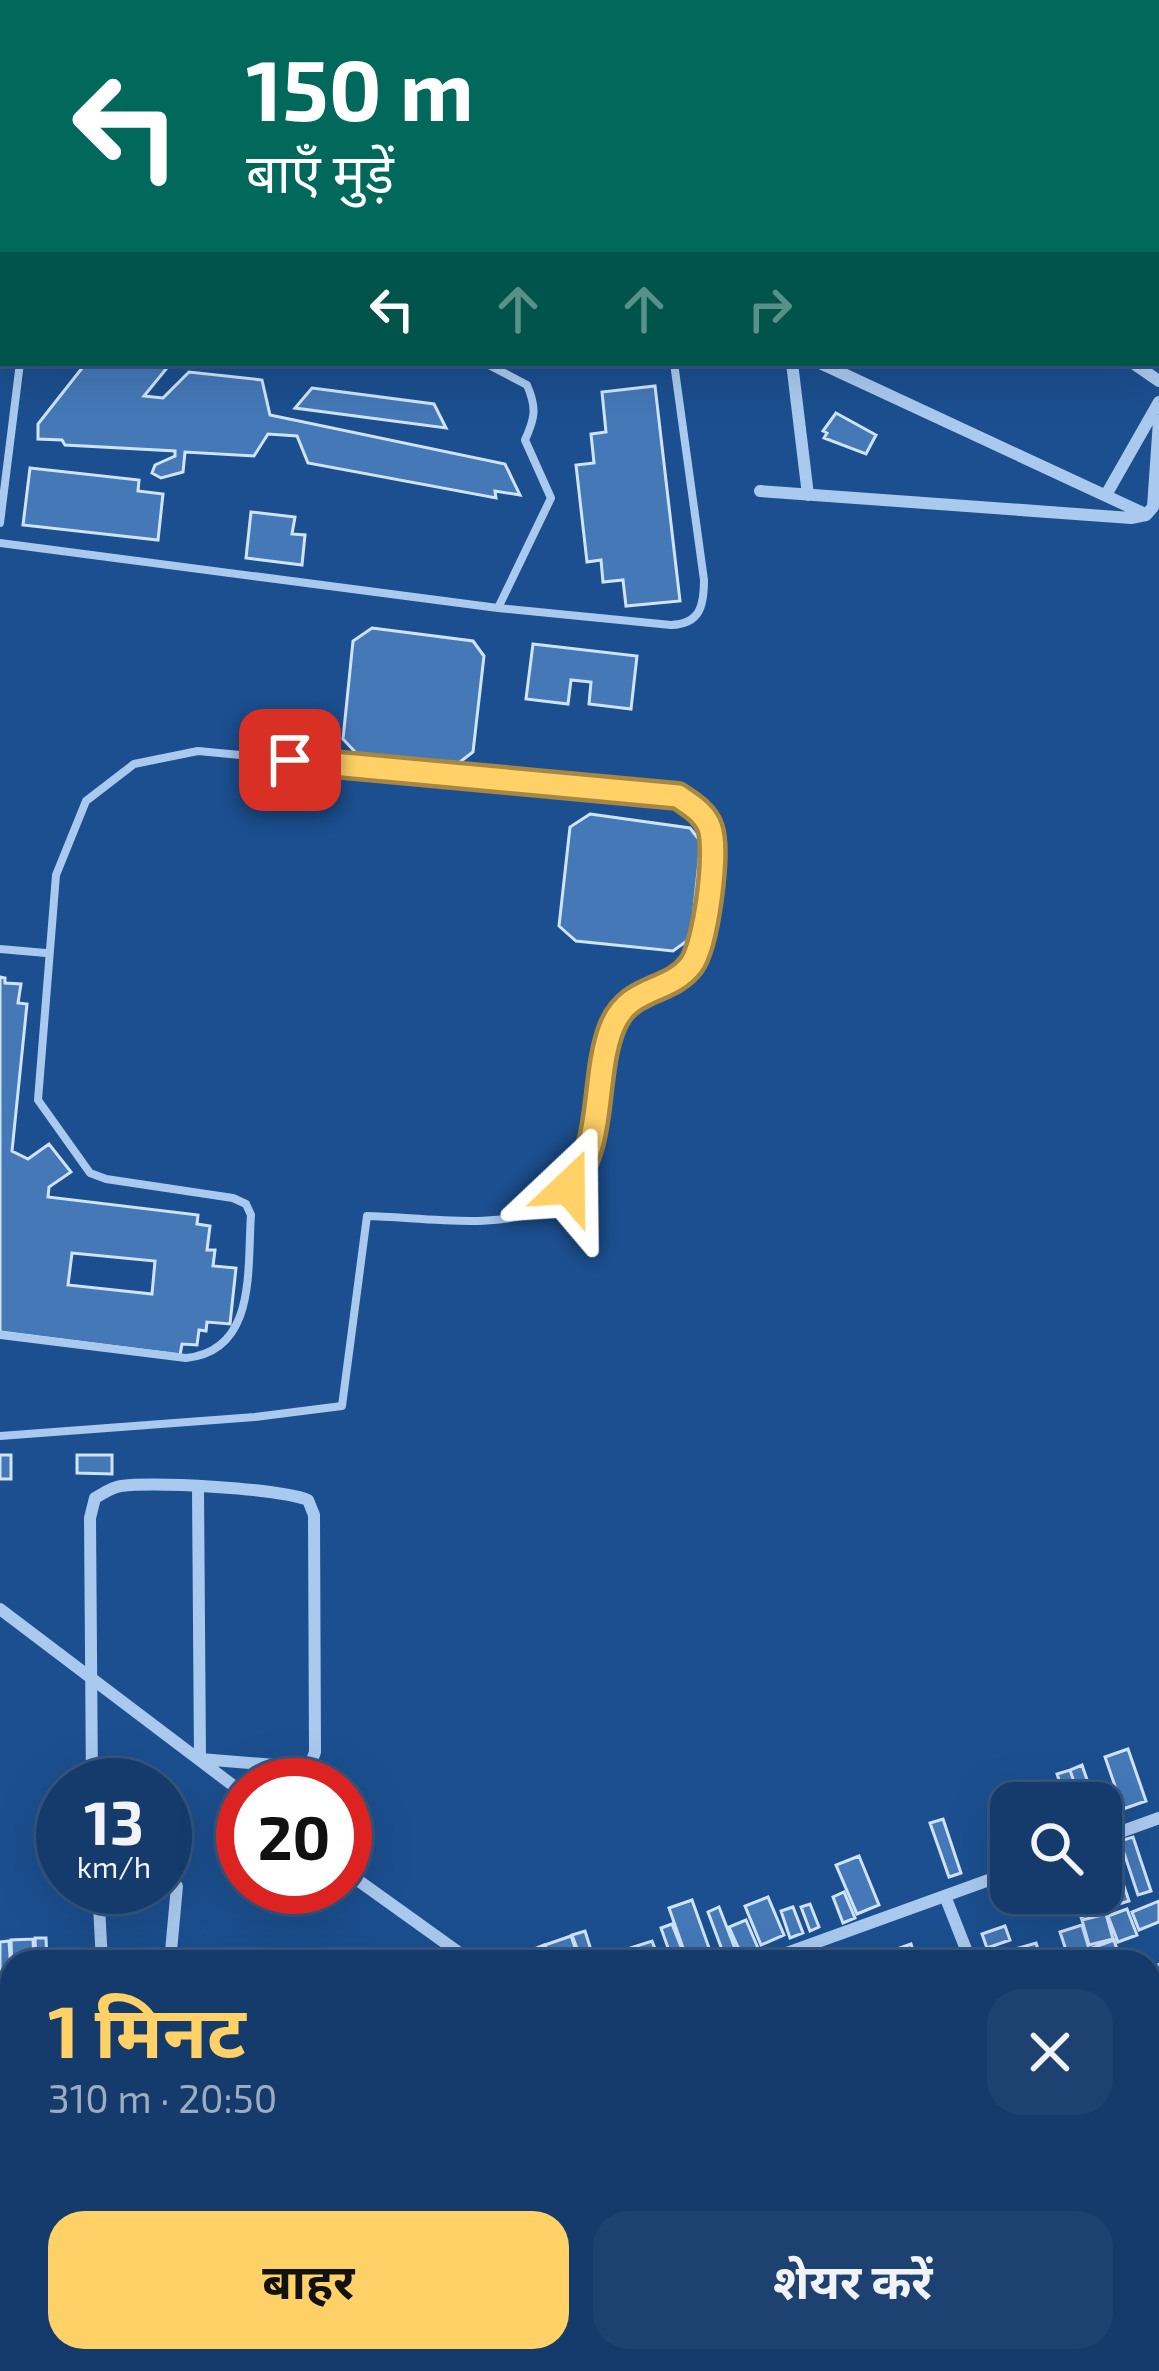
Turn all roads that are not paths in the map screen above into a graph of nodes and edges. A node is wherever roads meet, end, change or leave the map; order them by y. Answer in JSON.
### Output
{"nodes":[{"id":1,"x":20,"y":366,"type":"edge"},
{"id":2,"x":491,"y":366,"type":"edge"},
{"id":3,"x":674,"y":366,"type":"edge"},
{"id":4,"x":792,"y":366,"type":"edge"},
{"id":5,"x":826,"y":366,"type":"edge"},
{"id":6,"x":1159,"y":402,"type":"edge"},
{"id":7,"x":1159,"y":421,"type":"edge"},
{"id":8,"x":760,"y":491,"type":"dead end"},
{"id":9,"x":808,"y":495,"type":"junction"},
{"id":10,"x":1106,"y":495,"type":"junction"},
{"id":11,"x":1146,"y":515,"type":"junction"},
{"id":12,"x":0,"y":523,"type":"edge"},
{"id":13,"x":0,"y":543,"type":"edge"},
{"id":14,"x":498,"y":608,"type":"junction"},
{"id":15,"x":0,"y":949,"type":"edge"},
{"id":16,"x":47,"y":953,"type":"junction"},
{"id":17,"x":0,"y":1335,"type":"edge"},
{"id":18,"x":0,"y":1436,"type":"edge"},
{"id":19,"x":198,"y":1489,"type":"junction"},
{"id":20,"x":0,"y":1609,"type":"edge"},
{"id":21,"x":92,"y":1679,"type":"junction"},
{"id":22,"x":92,"y":1758,"type":"edge"},
{"id":23,"x":200,"y":1759,"type":"junction"},
{"id":24,"x":216,"y":1772,"type":"edge"},
{"id":25,"x":1159,"y":1819,"type":"edge"},
{"id":26,"x":1122,"y":1832,"type":"edge"},
{"id":27,"x":990,"y":1880,"type":"edge"},
{"id":28,"x":372,"y":1890,"type":"edge"},
{"id":29,"x":945,"y":1896,"type":"junction"},
{"id":30,"x":99,"y":1914,"type":"edge"},
{"id":31,"x":174,"y":1914,"type":"edge"},
{"id":32,"x":101,"y":1950,"type":"edge"},
{"id":33,"x":171,"y":1950,"type":"edge"},
{"id":34,"x":455,"y":1950,"type":"edge"},
{"id":35,"x":795,"y":1950,"type":"edge"},
{"id":36,"x":966,"y":1950,"type":"edge"}],
"edges":[{"from":1,"to":12,"type":"lane"},
{"from":2,"to":14,"type":"lane"},
{"from":3,"to":14,"type":"lane"},
{"from":4,"to":9,"type":"street"},
{"from":5,"to":10,"type":"street"},
{"from":6,"to":10,"type":"street"},
{"from":7,"to":11,"type":"street"},
{"from":8,"to":9,"type":"street"},
{"from":9,"to":11,"type":"street"},
{"from":10,"to":11,"type":"street"},
{"from":13,"to":14,"type":"lane"},
{"from":15,"to":16,"type":"lane"},
{"from":16,"to":17,"type":"lane"},
{"from":16,"to":18,"type":"lane"},
{"from":19,"to":21,"type":"street"},
{"from":19,"to":23,"type":"street"},
{"from":19,"to":23,"type":"street"},
{"from":20,"to":21,"type":"street"},
{"from":21,"to":22,"type":"street"},
{"from":21,"to":23,"type":"street"},
{"from":23,"to":24,"type":"street"},
{"from":25,"to":26,"type":"street"},
{"from":27,"to":29,"type":"street"},
{"from":28,"to":34,"type":"street"},
{"from":29,"to":35,"type":"street"},
{"from":29,"to":36,"type":"street"},
{"from":30,"to":32,"type":"street"},
{"from":31,"to":33,"type":"street"}]}
